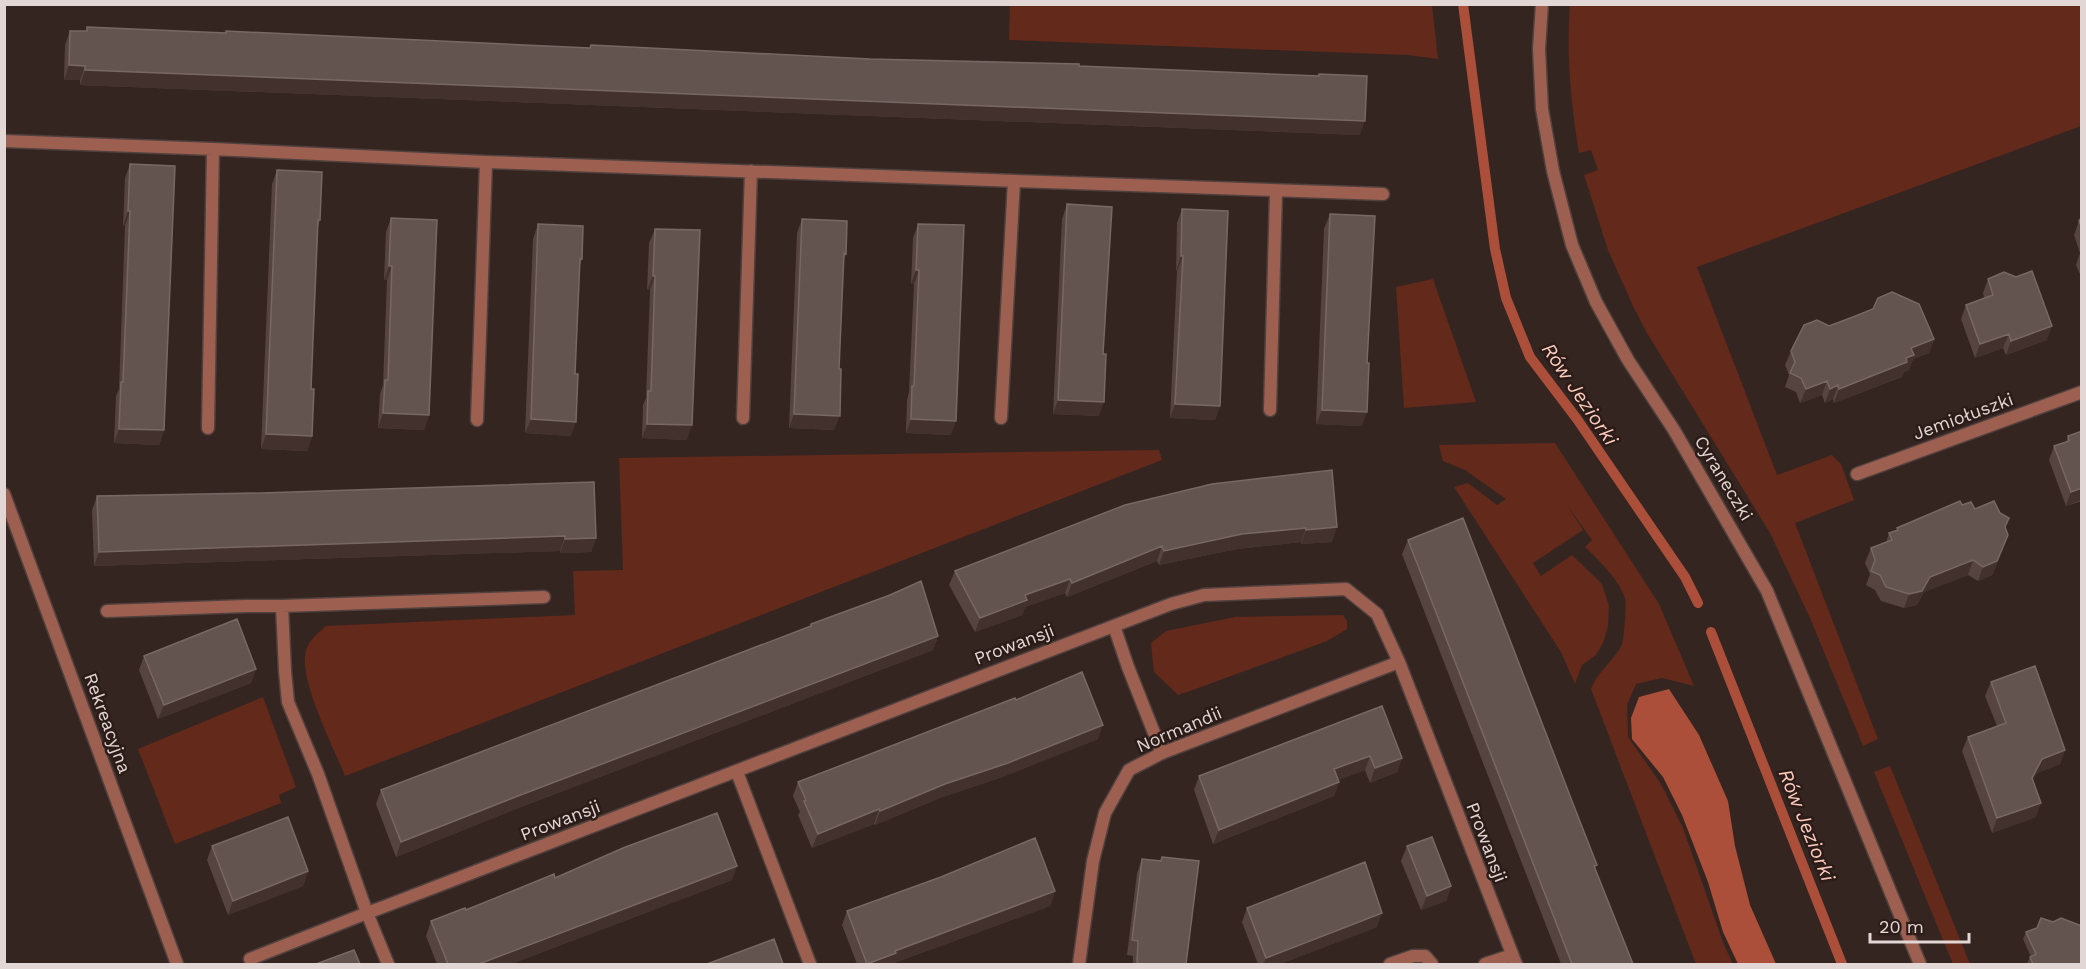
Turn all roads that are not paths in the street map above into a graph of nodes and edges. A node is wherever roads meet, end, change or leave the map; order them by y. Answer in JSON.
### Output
{"nodes":[{"id":1,"x":1542,"y":4,"type":"edge"},
{"id":2,"x":4,"y":141,"type":"edge"},
{"id":3,"x":213,"y":149,"type":"junction"},
{"id":4,"x":486,"y":162,"type":"junction"},
{"id":5,"x":751,"y":171,"type":"junction"},
{"id":6,"x":1014,"y":181,"type":"junction"},
{"id":7,"x":1276,"y":192,"type":"junction"},
{"id":8,"x":1383,"y":194,"type":"dead end"},
{"id":9,"x":2082,"y":392,"type":"edge"},
{"id":10,"x":1270,"y":410,"type":"dead end"},
{"id":11,"x":743,"y":418,"type":"dead end"},
{"id":12,"x":1001,"y":418,"type":"dead end"},
{"id":13,"x":477,"y":420,"type":"dead end"},
{"id":14,"x":208,"y":428,"type":"dead end"},
{"id":15,"x":1857,"y":474,"type":"dead end"},
{"id":16,"x":4,"y":494,"type":"edge"},
{"id":17,"x":544,"y":597,"type":"dead end"},
{"id":18,"x":282,"y":606,"type":"junction"},
{"id":19,"x":107,"y":611,"type":"dead end"},
{"id":20,"x":1114,"y":626,"type":"junction"},
{"id":21,"x":1399,"y":662,"type":"junction"},
{"id":22,"x":1162,"y":753,"type":"junction"},
{"id":23,"x":737,"y":772,"type":"junction"},
{"id":24,"x":367,"y":913,"type":"junction"},
{"id":25,"x":250,"y":959,"type":"dead end"},
{"id":26,"x":1514,"y":960,"type":"edge"},
{"id":27,"x":177,"y":964,"type":"edge"},
{"id":28,"x":388,"y":964,"type":"edge"},
{"id":29,"x":810,"y":964,"type":"edge"},
{"id":30,"x":1079,"y":964,"type":"edge"},
{"id":31,"x":1390,"y":964,"type":"edge"},
{"id":32,"x":1432,"y":964,"type":"edge"},
{"id":33,"x":1485,"y":964,"type":"edge"},
{"id":34,"x":1920,"y":964,"type":"edge"}],
"edges":[{"from":1,"to":34,"type":"street","name":"Cyraneczki"},
{"from":2,"to":3,"type":"street"},
{"from":3,"to":4,"type":"street"},
{"from":3,"to":14,"type":"street"},
{"from":4,"to":5,"type":"street"},
{"from":4,"to":13,"type":"street"},
{"from":5,"to":6,"type":"street"},
{"from":5,"to":11,"type":"street"},
{"from":6,"to":7,"type":"street"},
{"from":6,"to":12,"type":"street"},
{"from":7,"to":8,"type":"street"},
{"from":7,"to":10,"type":"street"},
{"from":9,"to":15,"type":"street","name":"Jemiołuszki"},
{"from":16,"to":27,"type":"street","name":"Rekreacyjna"},
{"from":17,"to":18,"type":"street"},
{"from":18,"to":19,"type":"street"},
{"from":18,"to":24,"type":"street"},
{"from":20,"to":21,"type":"street","name":"Prowansji"},
{"from":20,"to":22,"type":"street"},
{"from":20,"to":23,"type":"street","name":"Prowansji"},
{"from":21,"to":22,"type":"street","name":"Normandii"},
{"from":21,"to":26,"type":"street","name":"Prowansji"},
{"from":22,"to":30,"type":"street","name":"Normandii"},
{"from":23,"to":24,"type":"street","name":"Prowansji"},
{"from":23,"to":29,"type":"street"},
{"from":24,"to":25,"type":"street","name":"Prowansji"},
{"from":24,"to":28,"type":"street"},
{"from":26,"to":33,"type":"street"},
{"from":31,"to":32,"type":"street"}]}
